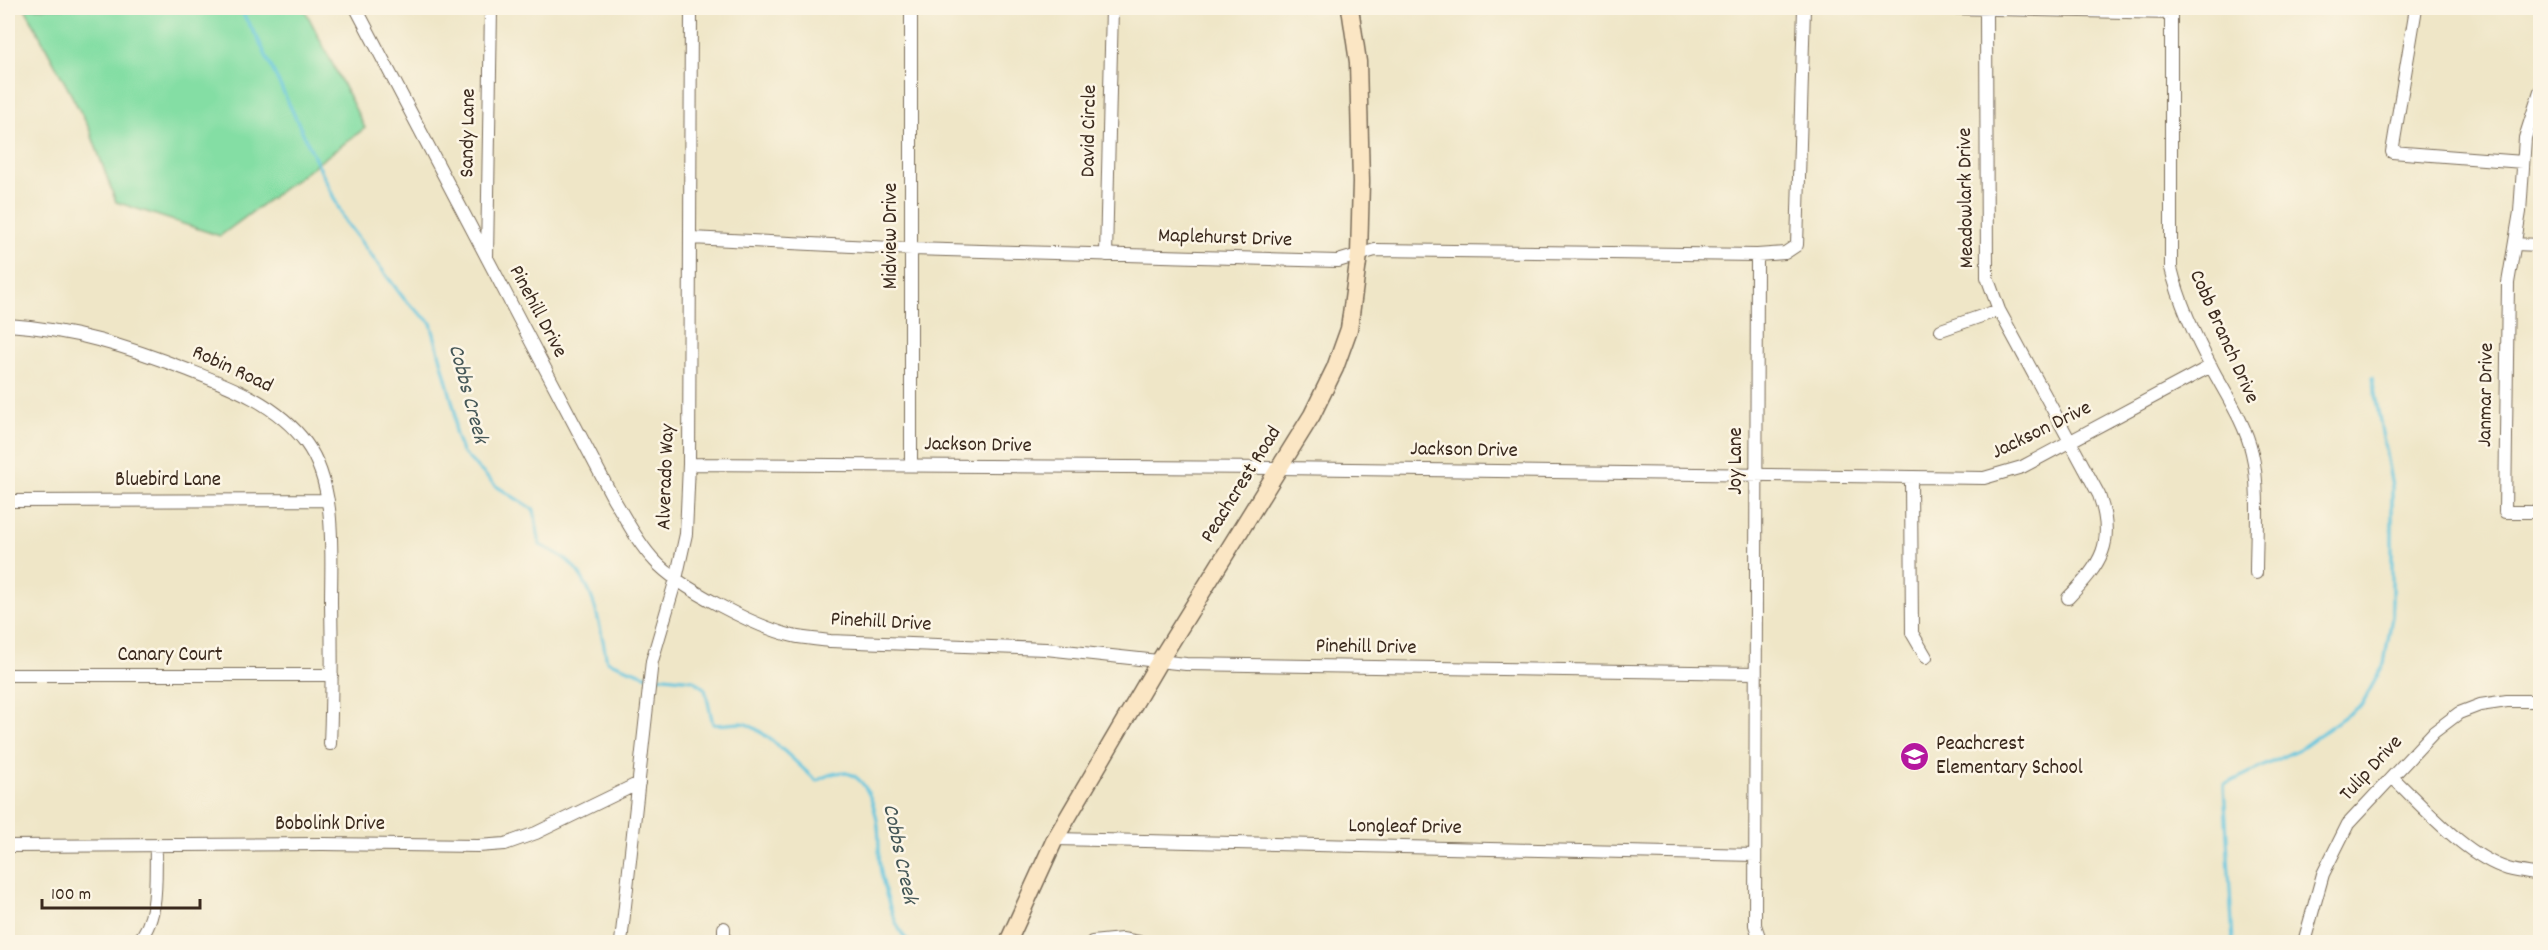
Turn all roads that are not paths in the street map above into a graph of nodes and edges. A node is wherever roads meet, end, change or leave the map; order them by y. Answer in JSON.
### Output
{"nodes":[{"id":1,"x":356,"y":8,"type":"edge"},
{"id":2,"x":491,"y":8,"type":"edge"},
{"id":3,"x":691,"y":8,"type":"edge"},
{"id":4,"x":911,"y":8,"type":"edge"},
{"id":5,"x":1112,"y":8,"type":"edge"},
{"id":6,"x":1350,"y":8,"type":"edge"},
{"id":7,"x":1804,"y":8,"type":"edge"},
{"id":8,"x":1950,"y":8,"type":"edge"},
{"id":9,"x":1986,"y":8,"type":"edge"},
{"id":10,"x":2416,"y":8,"type":"edge"},
{"id":11,"x":2171,"y":10,"type":"edge"},
{"id":12,"x":2541,"y":91,"type":"edge"},
{"id":13,"x":2523,"y":162,"type":"junction"},
{"id":14,"x":691,"y":238,"type":"junction"},
{"id":15,"x":2515,"y":244,"type":"junction"},
{"id":16,"x":2541,"y":245,"type":"edge"},
{"id":17,"x":912,"y":249,"type":"junction"},
{"id":18,"x":1106,"y":255,"type":"junction"},
{"id":19,"x":1359,"y":255,"type":"junction"},
{"id":20,"x":1757,"y":255,"type":"junction"},
{"id":21,"x":487,"y":259,"type":"junction"},
{"id":22,"x":1999,"y":310,"type":"junction"},
{"id":23,"x":8,"y":325,"type":"edge"},
{"id":24,"x":1941,"y":330,"type":"dead end"},
{"id":25,"x":2211,"y":366,"type":"junction"},
{"id":26,"x":2069,"y":441,"type":"junction"},
{"id":27,"x":689,"y":464,"type":"junction"},
{"id":28,"x":911,"y":464,"type":"junction"},
{"id":29,"x":1279,"y":468,"type":"junction"},
{"id":30,"x":1757,"y":475,"type":"junction"},
{"id":31,"x":1911,"y":478,"type":"junction"},
{"id":32,"x":328,"y":500,"type":"junction"},
{"id":33,"x":8,"y":501,"type":"edge"},
{"id":34,"x":2541,"y":512,"type":"edge"},
{"id":35,"x":2256,"y":573,"type":"dead end"},
{"id":36,"x":676,"y":579,"type":"junction"},
{"id":37,"x":2068,"y":598,"type":"dead end"},
{"id":38,"x":1926,"y":657,"type":"dead end"},
{"id":39,"x":1160,"y":660,"type":"junction"},
{"id":40,"x":1755,"y":673,"type":"junction"},
{"id":41,"x":8,"y":675,"type":"edge"},
{"id":42,"x":332,"y":675,"type":"junction"},
{"id":43,"x":2541,"y":701,"type":"edge"},
{"id":44,"x":330,"y":744,"type":"dead end"},
{"id":45,"x":2392,"y":777,"type":"junction"},
{"id":46,"x":639,"y":783,"type":"junction"},
{"id":47,"x":1055,"y":839,"type":"junction"},
{"id":48,"x":8,"y":846,"type":"edge"},
{"id":49,"x":156,"y":846,"type":"junction"},
{"id":50,"x":1755,"y":855,"type":"junction"},
{"id":51,"x":2541,"y":875,"type":"edge"},
{"id":52,"x":724,"y":928,"type":"dead end"},
{"id":53,"x":137,"y":942,"type":"edge"},
{"id":54,"x":621,"y":942,"type":"edge"},
{"id":55,"x":724,"y":942,"type":"edge"},
{"id":56,"x":1011,"y":942,"type":"edge"},
{"id":57,"x":1092,"y":942,"type":"edge"},
{"id":58,"x":1139,"y":942,"type":"edge"},
{"id":59,"x":1767,"y":942,"type":"edge"},
{"id":60,"x":2304,"y":942,"type":"edge"}],
"edges":[{"from":1,"to":21,"type":"street","name":"Pinehill Drive"},
{"from":2,"to":21,"type":"street","name":"Sandy Lane"},
{"from":3,"to":14,"type":"street","name":"Alverado Way"},
{"from":4,"to":17,"type":"street","name":"Midview Drive"},
{"from":5,"to":18,"type":"street","name":"David Circle"},
{"from":6,"to":19,"type":"street","name":"Peachcrest Road"},
{"from":7,"to":20,"type":"street"},
{"from":8,"to":9,"type":"street"},
{"from":9,"to":11,"type":"street"},
{"from":9,"to":22,"type":"street","name":"Meadowlark Drive"},
{"from":10,"to":13,"type":"street"},
{"from":11,"to":25,"type":"street","name":"Cobb Branch Drive"},
{"from":12,"to":13,"type":"street"},
{"from":13,"to":15,"type":"street"},
{"from":14,"to":17,"type":"street","name":"Maplehurst Drive"},
{"from":14,"to":27,"type":"street","name":"Alverado Way"},
{"from":15,"to":16,"type":"street"},
{"from":15,"to":34,"type":"street","name":"Janmar Drive"},
{"from":17,"to":18,"type":"street","name":"Maplehurst Drive"},
{"from":17,"to":28,"type":"street","name":"Midview Drive"},
{"from":18,"to":19,"type":"street","name":"Maplehurst Drive"},
{"from":19,"to":20,"type":"street","name":"Maplehurst Drive"},
{"from":19,"to":29,"type":"street","name":"Peachcrest Road"},
{"from":20,"to":30,"type":"street","name":"Joy Lane"},
{"from":21,"to":36,"type":"street","name":"Pinehill Drive"},
{"from":22,"to":24,"type":"street"},
{"from":22,"to":26,"type":"street","name":"Meadowlark Drive"},
{"from":23,"to":32,"type":"street","name":"Robin Road"},
{"from":25,"to":26,"type":"street","name":"Jackson Drive"},
{"from":25,"to":35,"type":"street","name":"Cobb Branch Drive"},
{"from":26,"to":31,"type":"street","name":"Jackson Drive"},
{"from":26,"to":37,"type":"street","name":"Meadowlark Drive"},
{"from":27,"to":28,"type":"street","name":"Jackson Drive"},
{"from":27,"to":36,"type":"street","name":"Alverado Way"},
{"from":28,"to":29,"type":"street","name":"Jackson Drive"},
{"from":29,"to":30,"type":"street","name":"Jackson Drive"},
{"from":29,"to":39,"type":"street","name":"Peachcrest Road"},
{"from":30,"to":31,"type":"street","name":"Jackson Drive"},
{"from":30,"to":40,"type":"street","name":"Joy Lane"},
{"from":31,"to":38,"type":"street"},
{"from":32,"to":33,"type":"street","name":"Bluebird Lane"},
{"from":32,"to":42,"type":"street","name":"Robin Road"},
{"from":36,"to":39,"type":"street","name":"Pinehill Drive"},
{"from":36,"to":46,"type":"street","name":"Alverado Way"},
{"from":39,"to":40,"type":"street","name":"Pinehill Drive"},
{"from":39,"to":47,"type":"street","name":"Peachcrest Road"},
{"from":40,"to":50,"type":"street","name":"Joy Lane"},
{"from":41,"to":42,"type":"street","name":"Canary Court"},
{"from":42,"to":44,"type":"street","name":"Robin Road"},
{"from":43,"to":45,"type":"street","name":"Tulip Drive"},
{"from":45,"to":51,"type":"street"},
{"from":45,"to":60,"type":"street","name":"Tulip Drive"},
{"from":46,"to":49,"type":"street","name":"Bobolink Drive"},
{"from":46,"to":54,"type":"street","name":"Alverado Way"},
{"from":47,"to":50,"type":"street","name":"Longleaf Drive"},
{"from":47,"to":56,"type":"street","name":"Peachcrest Road"},
{"from":48,"to":49,"type":"street","name":"Bobolink Drive"},
{"from":49,"to":53,"type":"street"},
{"from":50,"to":59,"type":"street","name":"Joy Lane"},
{"from":52,"to":55,"type":"street"},
{"from":57,"to":58,"type":"street"}]}
